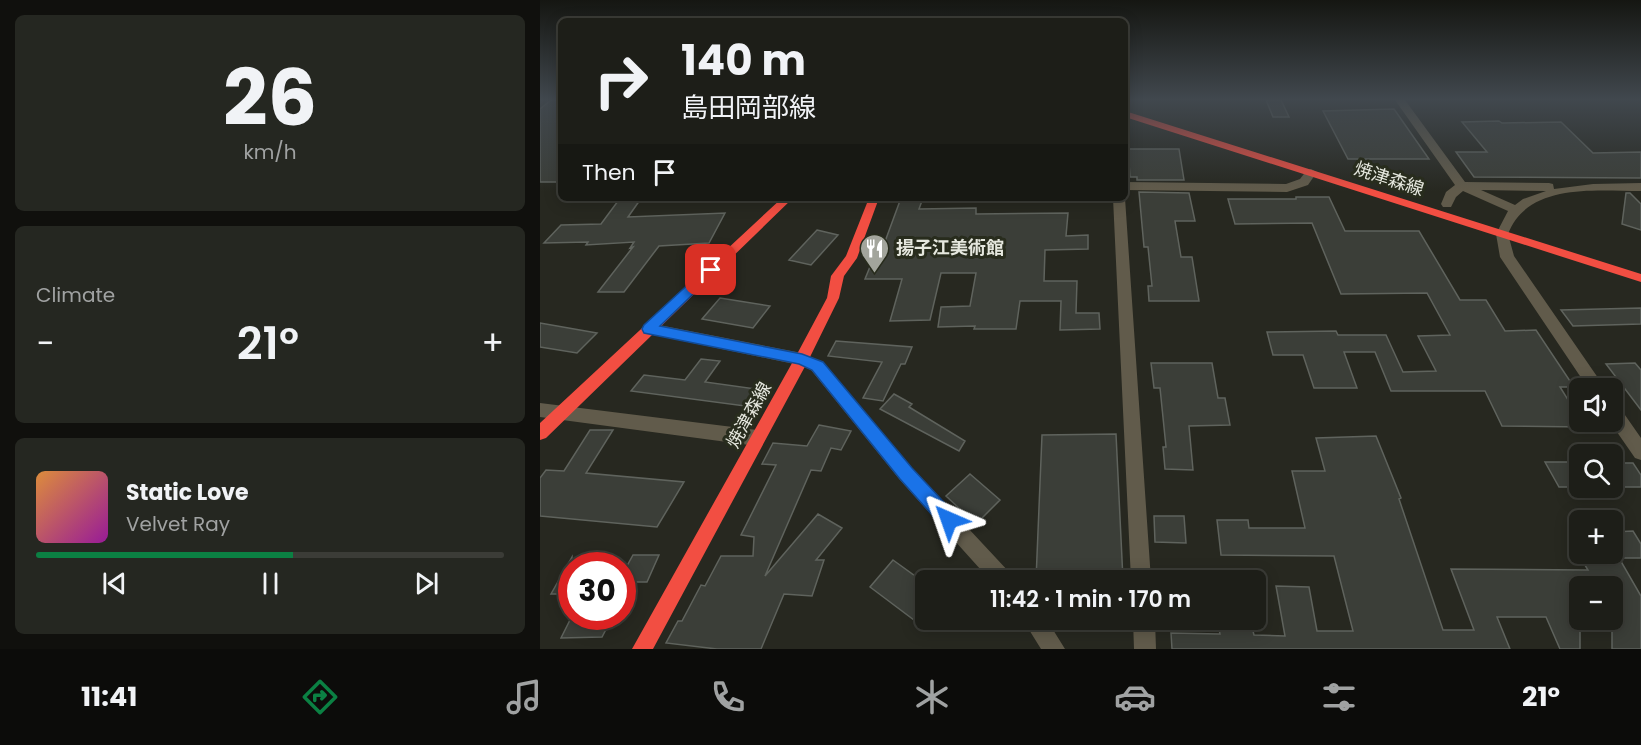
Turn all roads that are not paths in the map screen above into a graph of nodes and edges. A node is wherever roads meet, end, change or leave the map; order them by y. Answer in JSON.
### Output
{"nodes":[{"id":1,"x":1177,"y":130,"type":"edge"},
{"id":2,"x":1214,"y":130,"type":"edge"},
{"id":3,"x":1422,"y":130,"type":"edge"},
{"id":4,"x":1311,"y":172,"type":"junction"},
{"id":5,"x":1128,"y":186,"type":"edge"},
{"id":6,"x":1462,"y":186,"type":"junction"},
{"id":7,"x":1641,"y":187,"type":"edge"},
{"id":8,"x":1584,"y":188,"type":"junction"},
{"id":9,"x":785,"y":201,"type":"edge"},
{"id":10,"x":872,"y":201,"type":"edge"},
{"id":11,"x":1119,"y":201,"type":"edge"},
{"id":12,"x":1447,"y":204,"type":"junction"},
{"id":13,"x":1516,"y":210,"type":"junction"},
{"id":14,"x":1504,"y":228,"type":"junction"},
{"id":15,"x":1618,"y":256,"type":"dead end"},
{"id":16,"x":1641,"y":278,"type":"edge"},
{"id":17,"x":649,"y":329,"type":"junction"},
{"id":18,"x":802,"y":359,"type":"junction"},
{"id":19,"x":1590,"y":378,"type":"edge"},
{"id":20,"x":540,"y":410,"type":"edge"},
{"id":21,"x":561,"y":414,"type":"junction"},
{"id":22,"x":1623,"y":426,"type":"edge"},
{"id":23,"x":540,"y":433,"type":"edge"},
{"id":24,"x":756,"y":438,"type":"junction"},
{"id":25,"x":1641,"y":452,"type":"edge"},
{"id":26,"x":994,"y":570,"type":"edge"},
{"id":27,"x":1141,"y":570,"type":"edge"},
{"id":28,"x":1041,"y":630,"type":"edge"},
{"id":29,"x":1144,"y":630,"type":"edge"},
{"id":30,"x":642,"y":649,"type":"edge"},
{"id":31,"x":1054,"y":649,"type":"edge"},
{"id":32,"x":1145,"y":649,"type":"edge"}],
"edges":[{"from":1,"to":4,"type":"main road","name":"焼津森線"},
{"from":2,"to":12,"type":"main road","name":"焼津森線"},
{"from":3,"to":6,"type":"street"},
{"from":4,"to":5,"type":"street"},
{"from":4,"to":14,"type":"main road","name":"焼津森線"},
{"from":6,"to":8,"type":"street"},
{"from":6,"to":12,"type":"street"},
{"from":6,"to":13,"type":"street"},
{"from":7,"to":8,"type":"street"},
{"from":8,"to":13,"type":"street"},
{"from":9,"to":17,"type":"main road"},
{"from":10,"to":18,"type":"main road","name":"焼津森線"},
{"from":11,"to":27,"type":"street"},
{"from":12,"to":14,"type":"main road","name":"焼津森線"},
{"from":13,"to":14,"type":"street"},
{"from":14,"to":15,"type":"main road","name":"焼津森線"},
{"from":14,"to":16,"type":"main road","name":"焼津森線"},
{"from":14,"to":19,"type":"street"},
{"from":17,"to":18,"type":"street"},
{"from":17,"to":21,"type":"main road"},
{"from":18,"to":24,"type":"main road","name":"焼津森線"},
{"from":18,"to":26,"type":"street"},
{"from":20,"to":21,"type":"street"},
{"from":21,"to":23,"type":"main road"},
{"from":21,"to":24,"type":"street"},
{"from":22,"to":25,"type":"street"},
{"from":24,"to":30,"type":"main road","name":"焼津森線"},
{"from":28,"to":31,"type":"street"},
{"from":29,"to":32,"type":"street"}]}
